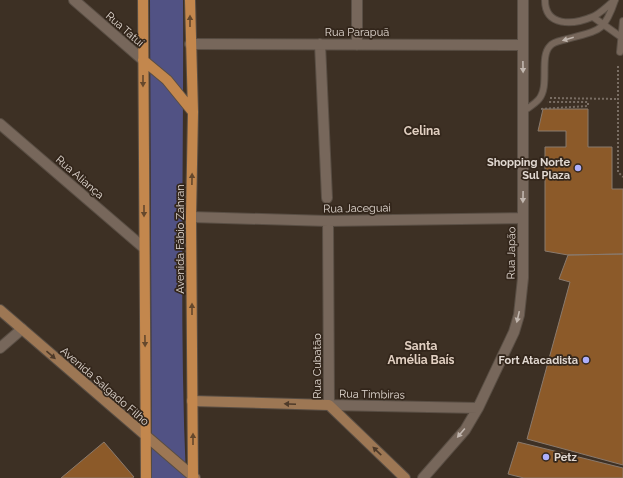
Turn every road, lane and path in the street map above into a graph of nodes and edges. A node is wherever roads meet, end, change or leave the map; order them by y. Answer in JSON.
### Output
{"nodes":[{"id":1,"x":74,"y":0,"type":"edge"},
{"id":2,"x":143,"y":0,"type":"edge"},
{"id":3,"x":190,"y":0,"type":"edge"},
{"id":4,"x":357,"y":0,"type":"edge"},
{"id":5,"x":523,"y":0,"type":"edge"},
{"id":6,"x":545,"y":0,"type":"edge"},
{"id":7,"x":615,"y":0,"type":"edge"},
{"id":8,"x":593,"y":17,"type":"junction"},
{"id":9,"x":623,"y":20,"type":"edge"},
{"id":10,"x":604,"y":26,"type":"junction"},
{"id":11,"x":621,"y":37,"type":"junction"},
{"id":12,"x":190,"y":44,"type":"junction"},
{"id":13,"x":320,"y":44,"type":"junction"},
{"id":14,"x":357,"y":44,"type":"junction"},
{"id":15,"x":523,"y":45,"type":"junction"},
{"id":16,"x":620,"y":52,"type":"dead end"},
{"id":17,"x":143,"y":60,"type":"junction"},
{"id":18,"x":618,"y":66,"type":"dead end"},
{"id":19,"x":543,"y":98,"type":"dead end"},
{"id":20,"x":618,"y":99,"type":"junction"},
{"id":21,"x":543,"y":102,"type":"dead end"},
{"id":22,"x":524,"y":111,"type":"junction"},
{"id":23,"x":192,"y":112,"type":"junction"},
{"id":24,"x":0,"y":124,"type":"edge"},
{"id":25,"x":623,"y":177,"type":"edge"},
{"id":26,"x":327,"y":198,"type":"dead end"},
{"id":27,"x":191,"y":217,"type":"junction"},
{"id":28,"x":523,"y":218,"type":"junction"},
{"id":29,"x":328,"y":221,"type":"junction"},
{"id":30,"x":144,"y":248,"type":"junction"},
{"id":31,"x":0,"y":310,"type":"edge"},
{"id":32,"x":22,"y":329,"type":"junction"},
{"id":33,"x":0,"y":348,"type":"edge"},
{"id":34,"x":192,"y":402,"type":"junction"},
{"id":35,"x":329,"y":405,"type":"junction"},
{"id":36,"x":478,"y":408,"type":"junction"},
{"id":37,"x":146,"y":437,"type":"junction"},
{"id":38,"x":194,"y":477,"type":"edge"},
{"id":39,"x":146,"y":478,"type":"edge"},
{"id":40,"x":405,"y":478,"type":"edge"},
{"id":41,"x":423,"y":478,"type":"edge"}],
"edges":[{"from":1,"to":17,"type":"street","name":"Rua Tatuí"},
{"from":2,"to":17,"type":"main road"},
{"from":12,"to":3,"type":"main road","name":"Avenida Fábio Zahran","one_way":true},
{"from":4,"to":14,"type":"street"},
{"from":5,"to":15,"type":"street","name":"Rua Japão"},
{"from":6,"to":8,"type":"lane"},
{"from":7,"to":8,"type":"lane"},
{"from":7,"to":10,"type":"lane"},
{"from":8,"to":10,"type":"lane"},
{"from":9,"to":11,"type":"lane"},
{"from":10,"to":11,"type":"lane"},
{"from":10,"to":22,"type":"lane","one_way":true},
{"from":11,"to":16,"type":"lane"},
{"from":12,"to":13,"type":"street","name":"Rua Parapuã"},
{"from":12,"to":23,"type":"main road","name":"Avenida Fábio Zahran"},
{"from":13,"to":14,"type":"street","name":"Rua Parapuã"},
{"from":13,"to":26,"type":"street"},
{"from":14,"to":15,"type":"street","name":"Rua Parapuã"},
{"from":15,"to":22,"type":"street","name":"Rua Japão","one_way":true},
{"from":17,"to":23,"type":"main road"},
{"from":17,"to":30,"type":"main road","one_way":true},
{"from":18,"to":20,"type":"path"},
{"from":19,"to":20,"type":"path"},
{"from":20,"to":25,"type":"path"},
{"from":21,"to":22,"type":"path"},
{"from":22,"to":28,"type":"street","name":"Rua Japão","one_way":true},
{"from":27,"to":23,"type":"main road","name":"Avenida Fábio Zahran","one_way":true},
{"from":24,"to":30,"type":"street","name":"Rua Aliança"},
{"from":27,"to":29,"type":"street","name":"Rua Jaceguai"},
{"from":34,"to":27,"type":"main road","name":"Avenida Fábio Zahran","one_way":true},
{"from":28,"to":29,"type":"street","name":"Rua Jaceguai"},
{"from":28,"to":36,"type":"street","name":"Rua Japão","one_way":true},
{"from":29,"to":35,"type":"street","name":"Rua Cubatão"},
{"from":30,"to":37,"type":"main road","one_way":true},
{"from":31,"to":32,"type":"main road","name":"Avenida Salgado Filho"},
{"from":32,"to":33,"type":"street"},
{"from":32,"to":37,"type":"main road","name":"Avenida Salgado Filho","one_way":true},
{"from":35,"to":34,"type":"main road","name":"Rua Timbiras","one_way":true},
{"from":38,"to":34,"type":"main road","name":"Avenida Fábio Zahran","one_way":true},
{"from":35,"to":36,"type":"street","name":"Rua Timbiras"},
{"from":40,"to":35,"type":"main road","name":"Rua Cubatão","one_way":true},
{"from":36,"to":41,"type":"street","name":"Rua Japão","one_way":true},
{"from":37,"to":38,"type":"main road","name":"Avenida Salgado Filho"},
{"from":37,"to":39,"type":"main road"}]}
